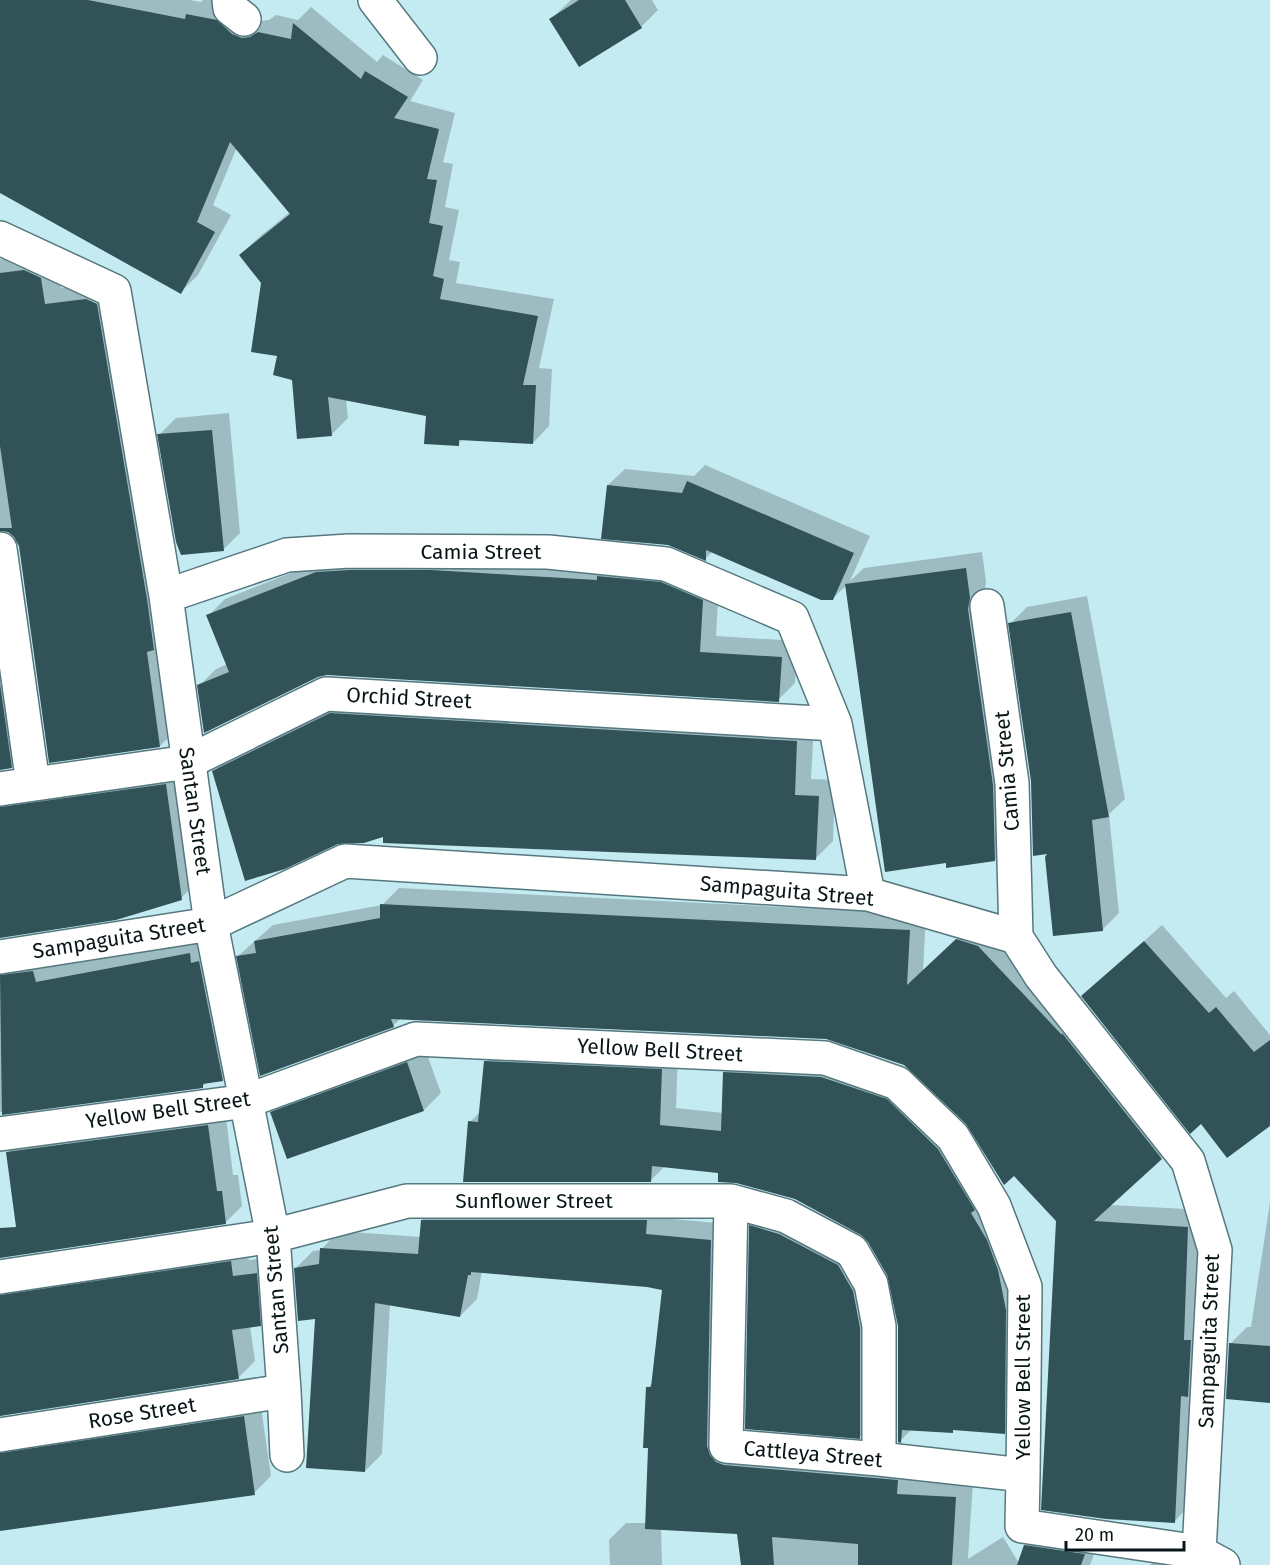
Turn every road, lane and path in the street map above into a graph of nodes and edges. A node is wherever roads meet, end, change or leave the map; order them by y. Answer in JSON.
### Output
{"nodes":[{"id":1,"x":375,"y":0,"type":"edge"},
{"id":2,"x":420,"y":58,"type":"dead end"},
{"id":3,"x":0,"y":238,"type":"edge"},
{"id":4,"x":0,"y":549,"type":"edge"},
{"id":5,"x":166,"y":596,"type":"junction"},
{"id":6,"x":987,"y":606,"type":"dead end"},
{"id":7,"x":835,"y":724,"type":"junction"},
{"id":8,"x":188,"y":762,"type":"junction"},
{"id":9,"x":33,"y":784,"type":"junction"},
{"id":10,"x":0,"y":789,"type":"edge"},
{"id":11,"x":868,"y":894,"type":"junction"},
{"id":12,"x":211,"y":924,"type":"junction"},
{"id":13,"x":1016,"y":937,"type":"junction"},
{"id":14,"x":0,"y":957,"type":"edge"},
{"id":15,"x":247,"y":1101,"type":"junction"},
{"id":16,"x":0,"y":1134,"type":"edge"},
{"id":17,"x":731,"y":1200,"type":"junction"},
{"id":18,"x":273,"y":1236,"type":"junction"},
{"id":19,"x":0,"y":1277,"type":"edge"},
{"id":20,"x":284,"y":1391,"type":"junction"},
{"id":21,"x":0,"y":1435,"type":"edge"},
{"id":22,"x":287,"y":1455,"type":"dead end"},
{"id":23,"x":879,"y":1459,"type":"junction"},
{"id":24,"x":1023,"y":1475,"type":"junction"},
{"id":25,"x":1211,"y":1558,"type":"edge"}],
"edges":[{"from":1,"to":2,"type":"street"},
{"from":3,"to":5,"type":"street","name":"Santan Street"},
{"from":4,"to":9,"type":"street"},
{"from":5,"to":7,"type":"street","name":"Camia Street"},
{"from":5,"to":8,"type":"street","name":"Santan Street"},
{"from":6,"to":13,"type":"street","name":"Camia Street"},
{"from":7,"to":8,"type":"street","name":"Orchid Street"},
{"from":7,"to":11,"type":"street"},
{"from":8,"to":9,"type":"street","name":"Orchid Street"},
{"from":8,"to":12,"type":"street","name":"Santan Street"},
{"from":9,"to":10,"type":"street","name":"Orchid Street"},
{"from":11,"to":12,"type":"street","name":"Sampaguita Street"},
{"from":11,"to":13,"type":"street","name":"Sampaguita Street"},
{"from":12,"to":14,"type":"street","name":"Sampaguita Street"},
{"from":12,"to":15,"type":"street","name":"Santan Street"},
{"from":13,"to":25,"type":"street","name":"Sampaguita Street"},
{"from":15,"to":16,"type":"street","name":"Yellow Bell Street"},
{"from":15,"to":18,"type":"street","name":"Santan Street"},
{"from":15,"to":24,"type":"street","name":"Yellow Bell Street"},
{"from":17,"to":18,"type":"street","name":"Sunflower Street"},
{"from":17,"to":23,"type":"street","name":"Sunflower Street"},
{"from":17,"to":23,"type":"street","name":"Cattleya Street"},
{"from":18,"to":19,"type":"street","name":"Sunflower Street"},
{"from":18,"to":20,"type":"street","name":"Santan Street"},
{"from":20,"to":21,"type":"street","name":"Rose Street"},
{"from":20,"to":22,"type":"street","name":"Santan Street"},
{"from":23,"to":24,"type":"street","name":"Cattleya Street"},
{"from":24,"to":25,"type":"street"}]}
